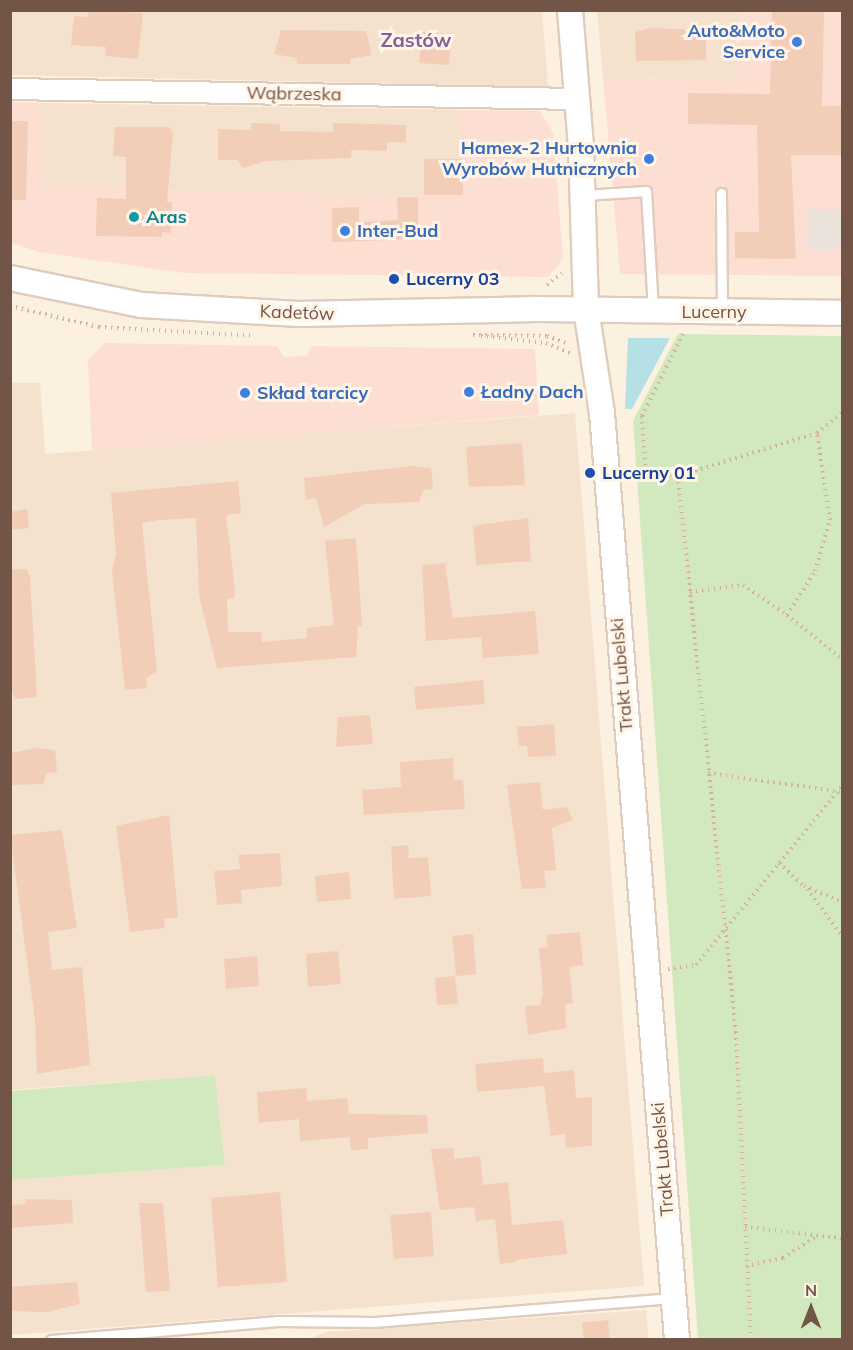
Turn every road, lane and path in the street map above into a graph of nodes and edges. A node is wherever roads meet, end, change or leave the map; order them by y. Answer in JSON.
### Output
{"nodes":[{"id":1,"x":570,"y":10,"type":"edge"},
{"id":2,"x":10,"y":90,"type":"edge"},
{"id":3,"x":577,"y":99,"type":"junction"},
{"id":4,"x":721,"y":193,"type":"dead end"},
{"id":5,"x":584,"y":195,"type":"junction"},
{"id":6,"x":565,"y":267,"type":"dead end"},
{"id":7,"x":10,"y":278,"type":"edge"},
{"id":8,"x":542,"y":287,"type":"dead end"},
{"id":9,"x":586,"y":309,"type":"junction"},
{"id":10,"x":653,"y":312,"type":"junction"},
{"id":11,"x":722,"y":312,"type":"junction"},
{"id":12,"x":843,"y":313,"type":"edge"},
{"id":13,"x":686,"y":328,"type":"dead end"},
{"id":14,"x":481,"y":336,"type":"dead end"},
{"id":15,"x":592,"y":345,"type":"junction"},
{"id":16,"x":843,"y":413,"type":"edge"},
{"id":17,"x":817,"y":433,"type":"junction"},
{"id":18,"x":646,"y":471,"type":"junction"},
{"id":19,"x":623,"y":473,"type":"dead end"},
{"id":20,"x":678,"y":476,"type":"junction"},
{"id":21,"x":690,"y":592,"type":"junction"},
{"id":22,"x":787,"y":615,"type":"junction"},
{"id":23,"x":843,"y":659,"type":"edge"},
{"id":24,"x":708,"y":773,"type":"junction"},
{"id":25,"x":843,"y":786,"type":"edge"},
{"id":26,"x":840,"y":792,"type":"edge"},
{"id":27,"x":779,"y":863,"type":"junction"},
{"id":28,"x":804,"y":885,"type":"junction"},
{"id":29,"x":843,"y":902,"type":"edge"},
{"id":30,"x":725,"y":934,"type":"junction"},
{"id":31,"x":843,"y":936,"type":"edge"},
{"id":32,"x":661,"y":970,"type":"dead end"},
{"id":33,"x":745,"y":1227,"type":"junction"},
{"id":34,"x":815,"y":1237,"type":"junction"},
{"id":35,"x":843,"y":1238,"type":"edge"},
{"id":36,"x":746,"y":1266,"type":"junction"},
{"id":37,"x":674,"y":1298,"type":"junction"},
{"id":38,"x":51,"y":1340,"type":"edge"},
{"id":39,"x":677,"y":1340,"type":"edge"},
{"id":40,"x":751,"y":1340,"type":"edge"}],
"edges":[{"from":1,"to":3,"type":"street","name":"Trakt Lubelski"},
{"from":2,"to":3,"type":"street","name":"Wąbrzeska"},
{"from":3,"to":5,"type":"street","name":"Trakt Lubelski"},
{"from":4,"to":11,"type":"lane"},
{"from":5,"to":9,"type":"street","name":"Trakt Lubelski"},
{"from":5,"to":10,"type":"lane"},
{"from":6,"to":8,"type":"path"},
{"from":7,"to":9,"type":"street","name":"Kadetów"},
{"from":9,"to":10,"type":"street","name":"Lucerny"},
{"from":9,"to":15,"type":"street","name":"Trakt Lubelski"},
{"from":10,"to":11,"type":"street","name":"Lucerny"},
{"from":11,"to":12,"type":"street","name":"Lucerny"},
{"from":13,"to":18,"type":"path"},
{"from":14,"to":15,"type":"path"},
{"from":15,"to":37,"type":"street","name":"Trakt Lubelski"},
{"from":16,"to":17,"type":"path"},
{"from":17,"to":20,"type":"path"},
{"from":17,"to":22,"type":"path"},
{"from":18,"to":19,"type":"path"},
{"from":18,"to":20,"type":"path"},
{"from":20,"to":21,"type":"path"},
{"from":21,"to":22,"type":"path"},
{"from":21,"to":24,"type":"path"},
{"from":22,"to":23,"type":"path"},
{"from":24,"to":26,"type":"path"},
{"from":24,"to":30,"type":"path"},
{"from":25,"to":26,"type":"path"},
{"from":26,"to":27,"type":"path"},
{"from":27,"to":28,"type":"path"},
{"from":27,"to":30,"type":"path"},
{"from":28,"to":29,"type":"path"},
{"from":28,"to":31,"type":"path"},
{"from":30,"to":32,"type":"path"},
{"from":30,"to":33,"type":"path"},
{"from":33,"to":34,"type":"path"},
{"from":33,"to":36,"type":"path"},
{"from":34,"to":35,"type":"path"},
{"from":34,"to":36,"type":"path"},
{"from":36,"to":40,"type":"path"},
{"from":37,"to":38,"type":"lane"},
{"from":37,"to":39,"type":"street","name":"Trakt Lubelski"}]}
